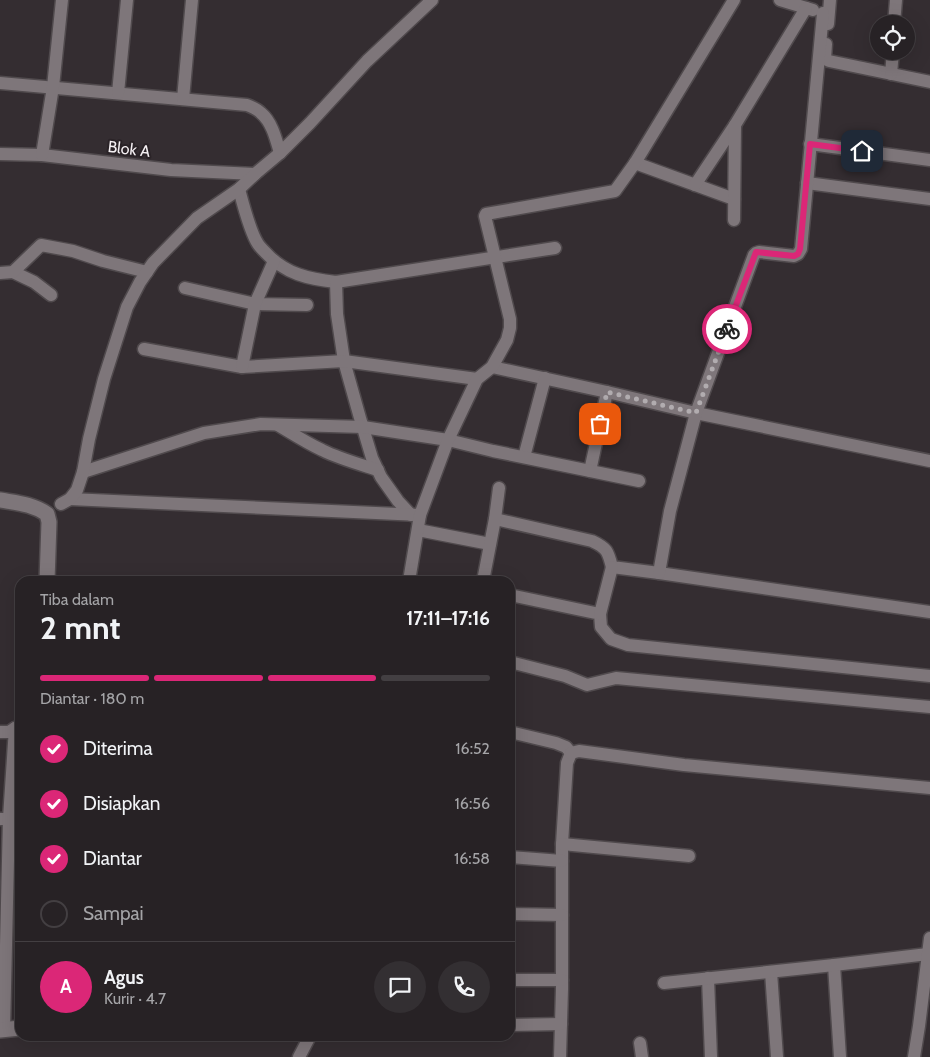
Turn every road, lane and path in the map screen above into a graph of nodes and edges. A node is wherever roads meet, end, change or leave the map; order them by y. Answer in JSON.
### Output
{"nodes":[{"id":1,"x":62,"y":0,"type":"edge"},
{"id":2,"x":127,"y":0,"type":"edge"},
{"id":3,"x":192,"y":0,"type":"edge"},
{"id":4,"x":432,"y":0,"type":"edge"},
{"id":5,"x":734,"y":0,"type":"edge"},
{"id":6,"x":780,"y":0,"type":"edge"},
{"id":7,"x":830,"y":0,"type":"edge"},
{"id":8,"x":896,"y":0,"type":"edge"},
{"id":9,"x":806,"y":8,"type":"junction"},
{"id":10,"x":826,"y":14,"type":"junction"},
{"id":11,"x":895,"y":15,"type":"edge"},
{"id":12,"x":893,"y":60,"type":"edge"},
{"id":13,"x":892,"y":74,"type":"junction"},
{"id":14,"x":930,"y":82,"type":"edge"},
{"id":15,"x":0,"y":83,"type":"edge"},
{"id":16,"x":53,"y":88,"type":"junction"},
{"id":17,"x":118,"y":93,"type":"junction"},
{"id":18,"x":183,"y":99,"type":"junction"},
{"id":19,"x":735,"y":125,"type":"junction"},
{"id":20,"x":810,"y":144,"type":"junction"},
{"id":21,"x":280,"y":153,"type":"junction"},
{"id":22,"x":0,"y":154,"type":"edge"},
{"id":23,"x":42,"y":155,"type":"junction"},
{"id":24,"x":930,"y":160,"type":"edge"},
{"id":25,"x":635,"y":163,"type":"junction"},
{"id":26,"x":255,"y":174,"type":"junction"},
{"id":27,"x":806,"y":183,"type":"junction"},
{"id":28,"x":695,"y":185,"type":"junction"},
{"id":29,"x":238,"y":189,"type":"junction"},
{"id":30,"x":734,"y":199,"type":"junction"},
{"id":31,"x":930,"y":199,"type":"edge"},
{"id":32,"x":734,"y":220,"type":"dead end"},
{"id":33,"x":555,"y":248,"type":"dead end"},
{"id":34,"x":495,"y":257,"type":"junction"},
{"id":35,"x":274,"y":261,"type":"junction"},
{"id":36,"x":13,"y":272,"type":"junction"},
{"id":37,"x":147,"y":272,"type":"junction"},
{"id":38,"x":0,"y":273,"type":"edge"},
{"id":39,"x":336,"y":282,"type":"junction"},
{"id":40,"x":185,"y":288,"type":"dead end"},
{"id":41,"x":51,"y":295,"type":"dead end"},
{"id":42,"x":255,"y":304,"type":"junction"},
{"id":43,"x":307,"y":305,"type":"dead end"},
{"id":44,"x":144,"y":349,"type":"dead end"},
{"id":45,"x":344,"y":361,"type":"junction"},
{"id":46,"x":242,"y":367,"type":"junction"},
{"id":47,"x":492,"y":367,"type":"junction"},
{"id":48,"x":545,"y":378,"type":"junction"},
{"id":49,"x":477,"y":379,"type":"junction"},
{"id":50,"x":607,"y":392,"type":"junction"},
{"id":51,"x":696,"y":413,"type":"junction"},
{"id":52,"x":277,"y":424,"type":"junction"},
{"id":53,"x":363,"y":427,"type":"junction"},
{"id":54,"x":448,"y":440,"type":"junction"},
{"id":55,"x":524,"y":457,"type":"junction"},
{"id":56,"x":930,"y":460,"type":"edge"},
{"id":57,"x":378,"y":470,"type":"junction"},
{"id":58,"x":590,"y":471,"type":"junction"},
{"id":59,"x":83,"y":472,"type":"junction"},
{"id":60,"x":639,"y":481,"type":"dead end"},
{"id":61,"x":499,"y":488,"type":"dead end"},
{"id":62,"x":0,"y":500,"type":"edge"},
{"id":63,"x":416,"y":515,"type":"junction"},
{"id":64,"x":496,"y":519,"type":"junction"},
{"id":65,"x":418,"y":530,"type":"junction"},
{"id":66,"x":490,"y":544,"type":"junction"},
{"id":67,"x":612,"y":567,"type":"junction"},
{"id":68,"x":659,"y":573,"type":"junction"},
{"id":69,"x":46,"y":576,"type":"edge"},
{"id":70,"x":410,"y":576,"type":"edge"},
{"id":71,"x":484,"y":576,"type":"edge"},
{"id":72,"x":515,"y":596,"type":"edge"},
{"id":73,"x":930,"y":612,"type":"edge"},
{"id":74,"x":600,"y":614,"type":"junction"},
{"id":75,"x":515,"y":663,"type":"edge"},
{"id":76,"x":930,"y":676,"type":"edge"},
{"id":77,"x":930,"y":708,"type":"edge"},
{"id":78,"x":15,"y":729,"type":"edge"},
{"id":79,"x":0,"y":732,"type":"edge"},
{"id":80,"x":515,"y":733,"type":"edge"},
{"id":81,"x":571,"y":753,"type":"junction"},
{"id":82,"x":15,"y":762,"type":"edge"},
{"id":83,"x":930,"y":788,"type":"edge"},
{"id":84,"x":10,"y":819,"type":"edge"},
{"id":85,"x":562,"y":844,"type":"junction"},
{"id":86,"x":689,"y":856,"type":"dead end"},
{"id":87,"x":515,"y":858,"type":"edge"},
{"id":88,"x":562,"y":861,"type":"junction"},
{"id":89,"x":515,"y":914,"type":"edge"},
{"id":90,"x":562,"y":915,"type":"junction"},
{"id":91,"x":930,"y":938,"type":"edge"},
{"id":92,"x":928,"y":954,"type":"junction"},
{"id":93,"x":834,"y":965,"type":"junction"},
{"id":94,"x":771,"y":972,"type":"junction"},
{"id":95,"x":708,"y":978,"type":"junction"},
{"id":96,"x":515,"y":980,"type":"edge"},
{"id":97,"x":562,"y":980,"type":"junction"},
{"id":98,"x":664,"y":983,"type":"dead end"},
{"id":99,"x":561,"y":1024,"type":"junction"},
{"id":100,"x":515,"y":1025,"type":"edge"},
{"id":101,"x":15,"y":1029,"type":"edge"},
{"id":102,"x":2,"y":1030,"type":"edge"},
{"id":103,"x":308,"y":1041,"type":"edge"},
{"id":104,"x":640,"y":1043,"type":"dead end"},
{"id":105,"x":300,"y":1057,"type":"edge"},
{"id":106,"x":560,"y":1057,"type":"edge"},
{"id":107,"x":642,"y":1057,"type":"edge"},
{"id":108,"x":711,"y":1057,"type":"edge"},
{"id":109,"x":777,"y":1057,"type":"edge"},
{"id":110,"x":840,"y":1057,"type":"edge"},
{"id":111,"x":914,"y":1057,"type":"edge"}],
"edges":[{"from":1,"to":16,"type":"street"},
{"from":2,"to":17,"type":"street"},
{"from":3,"to":18,"type":"street"},
{"from":4,"to":21,"type":"street"},
{"from":5,"to":25,"type":"street"},
{"from":6,"to":9,"type":"street"},
{"from":7,"to":10,"type":"street"},
{"from":8,"to":11,"type":"street"},
{"from":9,"to":10,"type":"street"},
{"from":9,"to":19,"type":"street"},
{"from":10,"to":13,"type":"street"},
{"from":10,"to":20,"type":"street"},
{"from":12,"to":13,"type":"street"},
{"from":13,"to":14,"type":"street"},
{"from":15,"to":16,"type":"street"},
{"from":16,"to":17,"type":"street"},
{"from":16,"to":23,"type":"street"},
{"from":17,"to":18,"type":"street"},
{"from":18,"to":21,"type":"street"},
{"from":19,"to":28,"type":"street"},
{"from":19,"to":30,"type":"street"},
{"from":20,"to":24,"type":"street"},
{"from":20,"to":27,"type":"street"},
{"from":21,"to":26,"type":"street"},
{"from":22,"to":23,"type":"street","name":"Blok A"},
{"from":23,"to":26,"type":"street","name":"Blok A"},
{"from":25,"to":28,"type":"street"},
{"from":25,"to":34,"type":"street"},
{"from":26,"to":29,"type":"street"},
{"from":27,"to":31,"type":"street"},
{"from":27,"to":51,"type":"street"},
{"from":28,"to":30,"type":"street"},
{"from":29,"to":35,"type":"street"},
{"from":29,"to":37,"type":"street"},
{"from":30,"to":32,"type":"street"},
{"from":33,"to":34,"type":"street"},
{"from":34,"to":39,"type":"street"},
{"from":34,"to":47,"type":"street"},
{"from":35,"to":39,"type":"street"},
{"from":35,"to":42,"type":"street"},
{"from":36,"to":37,"type":"street"},
{"from":36,"to":38,"type":"street"},
{"from":36,"to":41,"type":"street"},
{"from":37,"to":59,"type":"street"},
{"from":39,"to":45,"type":"street"},
{"from":40,"to":42,"type":"street"},
{"from":42,"to":43,"type":"street"},
{"from":42,"to":46,"type":"street"},
{"from":44,"to":46,"type":"street"},
{"from":45,"to":46,"type":"street"},
{"from":45,"to":49,"type":"street"},
{"from":45,"to":53,"type":"street"},
{"from":47,"to":48,"type":"street"},
{"from":47,"to":49,"type":"street"},
{"from":48,"to":50,"type":"street"},
{"from":48,"to":55,"type":"street"},
{"from":49,"to":54,"type":"street"},
{"from":50,"to":51,"type":"street"},
{"from":50,"to":58,"type":"street"},
{"from":51,"to":56,"type":"street"},
{"from":51,"to":68,"type":"street"},
{"from":52,"to":53,"type":"street"},
{"from":52,"to":57,"type":"street"},
{"from":52,"to":59,"type":"street"},
{"from":53,"to":54,"type":"street"},
{"from":53,"to":57,"type":"street"},
{"from":54,"to":55,"type":"street"},
{"from":54,"to":63,"type":"street"},
{"from":55,"to":58,"type":"street"},
{"from":57,"to":63,"type":"street"},
{"from":58,"to":60,"type":"street"},
{"from":59,"to":63,"type":"street"},
{"from":61,"to":64,"type":"street"},
{"from":62,"to":69,"type":"street"},
{"from":63,"to":65,"type":"street"},
{"from":64,"to":66,"type":"street"},
{"from":64,"to":67,"type":"street"},
{"from":65,"to":66,"type":"street"},
{"from":65,"to":70,"type":"street"},
{"from":66,"to":71,"type":"street"},
{"from":67,"to":68,"type":"street"},
{"from":67,"to":74,"type":"street"},
{"from":68,"to":73,"type":"street"},
{"from":72,"to":74,"type":"street"},
{"from":74,"to":76,"type":"street"},
{"from":75,"to":77,"type":"street"},
{"from":78,"to":79,"type":"street"},
{"from":80,"to":81,"type":"street"},
{"from":81,"to":83,"type":"street"},
{"from":81,"to":85,"type":"street"},
{"from":82,"to":84,"type":"street"},
{"from":84,"to":102,"type":"street"},
{"from":85,"to":86,"type":"street"},
{"from":85,"to":88,"type":"street"},
{"from":87,"to":88,"type":"street"},
{"from":88,"to":90,"type":"street"},
{"from":89,"to":90,"type":"street"},
{"from":90,"to":97,"type":"street"},
{"from":91,"to":92,"type":"street"},
{"from":92,"to":93,"type":"street"},
{"from":92,"to":111,"type":"street"},
{"from":93,"to":94,"type":"street"},
{"from":93,"to":110,"type":"street"},
{"from":94,"to":95,"type":"street"},
{"from":94,"to":109,"type":"street"},
{"from":95,"to":98,"type":"street"},
{"from":95,"to":108,"type":"street"},
{"from":96,"to":97,"type":"street"},
{"from":97,"to":99,"type":"street"},
{"from":99,"to":100,"type":"street"},
{"from":99,"to":106,"type":"street"},
{"from":101,"to":102,"type":"street"},
{"from":103,"to":105,"type":"street"},
{"from":104,"to":107,"type":"street"}]}
